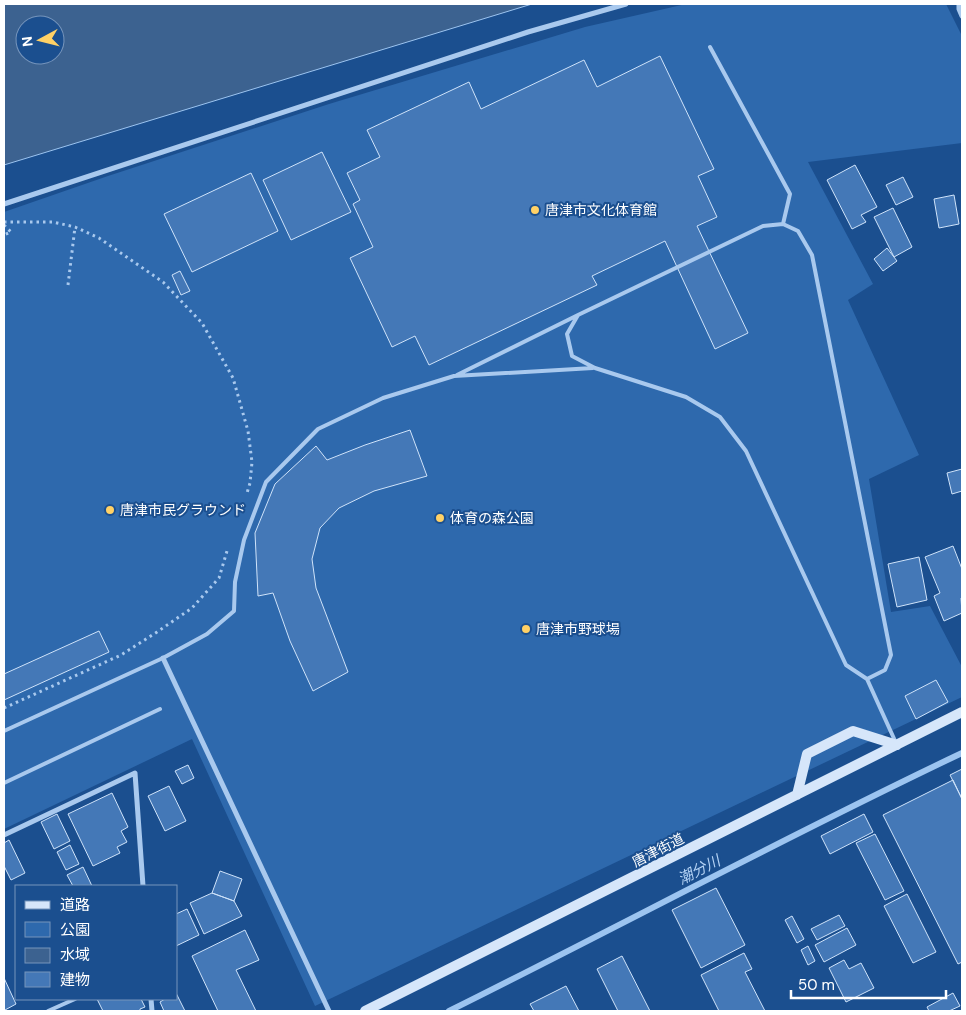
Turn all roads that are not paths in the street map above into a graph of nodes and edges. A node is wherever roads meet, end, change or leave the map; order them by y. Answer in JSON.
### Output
{"nodes":[{"id":1,"x":626,"y":4,"type":"edge"},
{"id":2,"x":959,"y":4,"type":"edge"},
{"id":3,"x":962,"y":16,"type":"edge"},
{"id":4,"x":710,"y":47,"type":"dead end"},
{"id":5,"x":4,"y":204,"type":"edge"},
{"id":6,"x":783,"y":224,"type":"junction"},
{"id":7,"x":578,"y":315,"type":"junction"},
{"id":8,"x":595,"y":368,"type":"junction"},
{"id":9,"x":454,"y":376,"type":"junction"},
{"id":10,"x":163,"y":658,"type":"junction"},
{"id":11,"x":867,"y":679,"type":"junction"},
{"id":12,"x":160,"y":709,"type":"dead end"},
{"id":13,"x":962,"y":712,"type":"edge"},
{"id":14,"x":4,"y":731,"type":"edge"},
{"id":15,"x":897,"y":745,"type":"junction"},
{"id":16,"x":4,"y":783,"type":"edge"},
{"id":17,"x":797,"y":795,"type":"junction"},
{"id":18,"x":4,"y":835,"type":"edge"},
{"id":19,"x":143,"y":885,"type":"edge"},
{"id":20,"x":73,"y":1000,"type":"edge"},
{"id":21,"x":48,"y":1011,"type":"edge"},
{"id":22,"x":330,"y":1011,"type":"edge"},
{"id":23,"x":365,"y":1011,"type":"edge"}],
"edges":[{"from":1,"to":5,"type":"street"},
{"from":2,"to":3,"type":"street"},
{"from":4,"to":6,"type":"lane"},
{"from":6,"to":7,"type":"lane"},
{"from":6,"to":11,"type":"lane"},
{"from":7,"to":8,"type":"lane"},
{"from":7,"to":9,"type":"lane"},
{"from":8,"to":9,"type":"lane"},
{"from":8,"to":11,"type":"lane"},
{"from":9,"to":10,"type":"lane"},
{"from":10,"to":14,"type":"lane"},
{"from":10,"to":22,"type":"street"},
{"from":11,"to":15,"type":"lane"},
{"from":12,"to":16,"type":"lane"},
{"from":13,"to":15,"type":"street","name":"唐津街道"},
{"from":15,"to":17,"type":"street","name":"唐津街道"},
{"from":15,"to":17,"type":"street"},
{"from":17,"to":23,"type":"street","name":"唐津街道"},
{"from":18,"to":19,"type":"street"},
{"from":20,"to":21,"type":"lane"}]}
